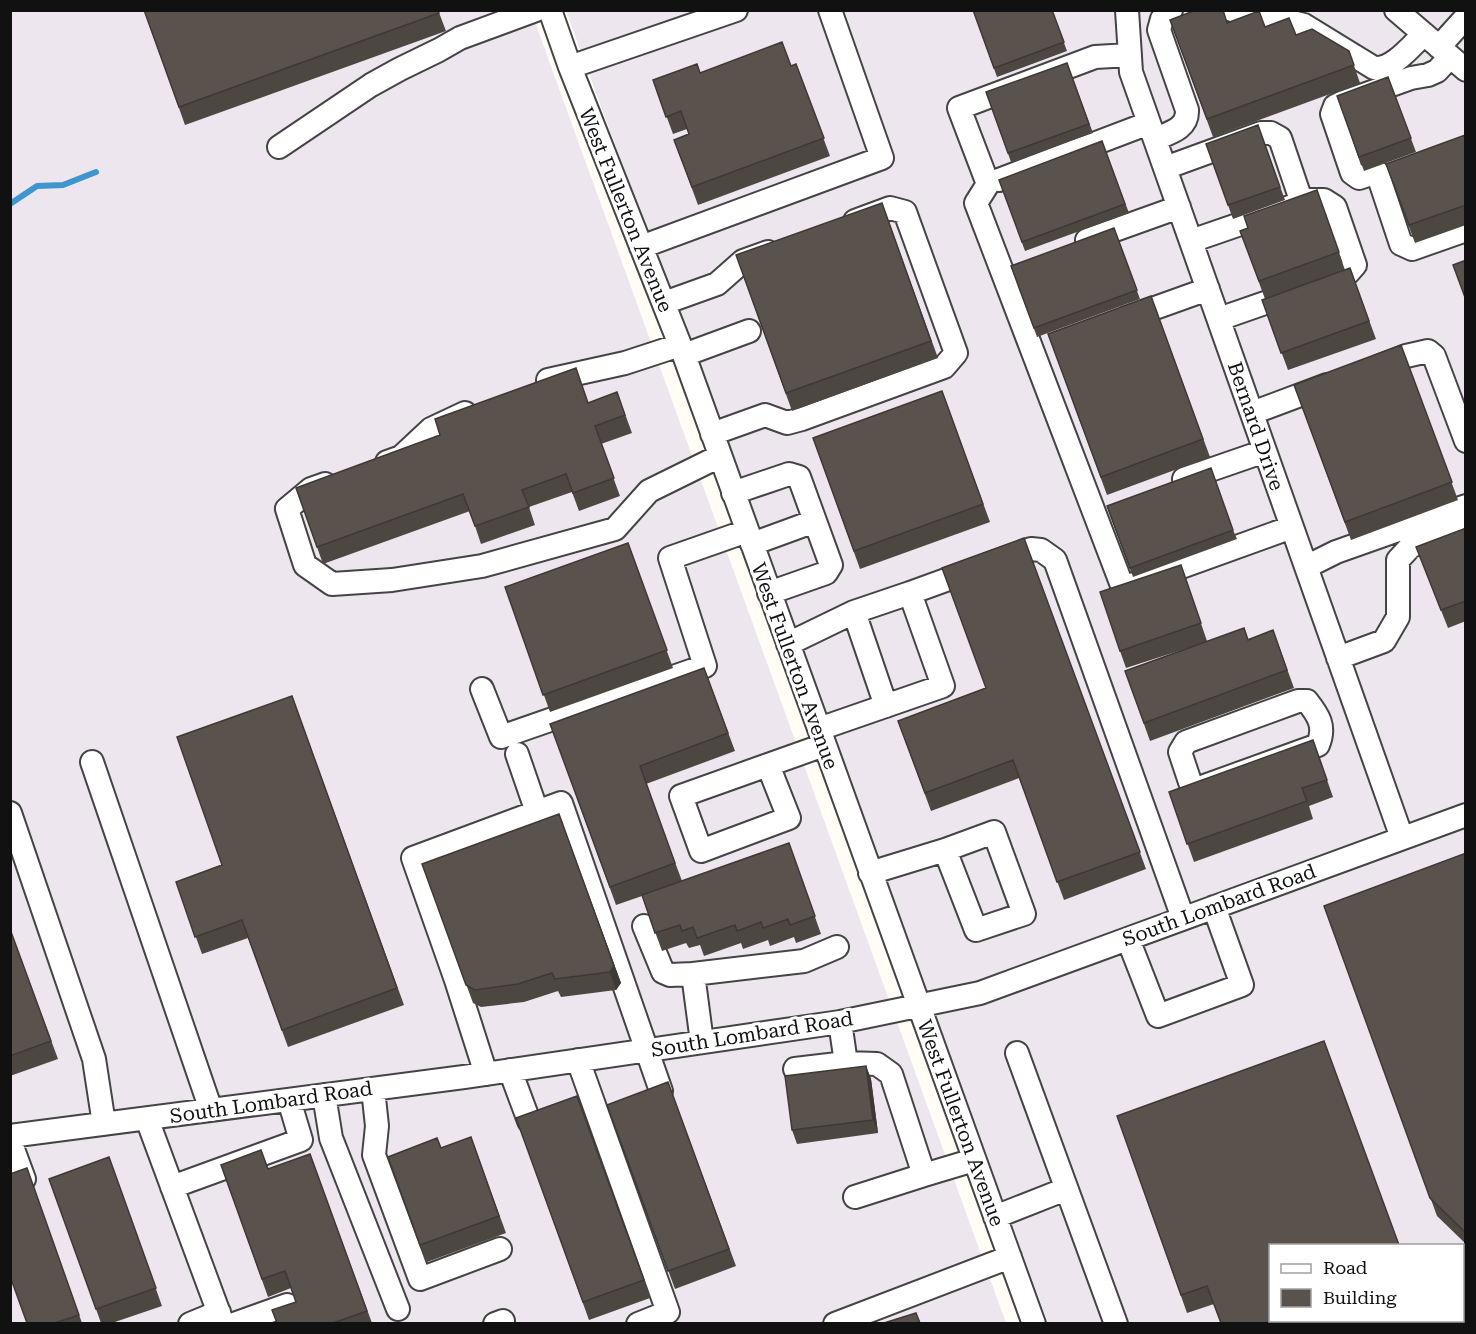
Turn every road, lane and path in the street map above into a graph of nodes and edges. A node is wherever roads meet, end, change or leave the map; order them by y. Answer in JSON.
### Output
{"nodes":[{"id":1,"x":536,"y":10,"type":"edge"},
{"id":2,"x":550,"y":10,"type":"edge"},
{"id":3,"x":736,"y":10,"type":"edge"},
{"id":4,"x":830,"y":10,"type":"edge"},
{"id":5,"x":1127,"y":10,"type":"edge"},
{"id":6,"x":1232,"y":10,"type":"edge"},
{"id":7,"x":1396,"y":10,"type":"edge"},
{"id":8,"x":1166,"y":15,"type":"edge"},
{"id":9,"x":1466,"y":17,"type":"edge"},
{"id":10,"x":1445,"y":52,"type":"edge"},
{"id":11,"x":1130,"y":55,"type":"junction"},
{"id":12,"x":570,"y":67,"type":"junction"},
{"id":13,"x":1152,"y":131,"type":"junction"},
{"id":14,"x":279,"y":147,"type":"dead end"},
{"id":15,"x":1165,"y":168,"type":"junction"},
{"id":16,"x":988,"y":184,"type":"junction"},
{"id":17,"x":1302,"y":203,"type":"junction"},
{"id":18,"x":1179,"y":207,"type":"junction"},
{"id":19,"x":838,"y":227,"type":"edge"},
{"id":20,"x":1466,"y":230,"type":"edge"},
{"id":21,"x":1191,"y":241,"type":"junction"},
{"id":22,"x":785,"y":246,"type":"edge"},
{"id":23,"x":641,"y":247,"type":"junction"},
{"id":24,"x":1068,"y":247,"type":"edge"},
{"id":25,"x":1024,"y":262,"type":"edge"},
{"id":26,"x":1001,"y":270,"type":"junction"},
{"id":27,"x":1208,"y":289,"type":"junction"},
{"id":28,"x":664,"y":303,"type":"junction"},
{"id":29,"x":1218,"y":319,"type":"junction"},
{"id":30,"x":1109,"y":324,"type":"edge"},
{"id":31,"x":750,"y":331,"type":"dead end"},
{"id":32,"x":1055,"y":344,"type":"edge"},
{"id":33,"x":682,"y":350,"type":"junction"},
{"id":34,"x":1033,"y":352,"type":"junction"},
{"id":35,"x":533,"y":386,"type":"edge"},
{"id":36,"x":481,"y":406,"type":"edge"},
{"id":37,"x":1252,"y":413,"type":"junction"},
{"id":38,"x":712,"y":434,"type":"junction"},
{"id":39,"x":1466,"y":441,"type":"edge"},
{"id":40,"x":1265,"y":451,"type":"junction"},
{"id":41,"x":720,"y":456,"type":"junction"},
{"id":42,"x":367,"y":469,"type":"edge"},
{"id":43,"x":345,"y":477,"type":"edge"},
{"id":44,"x":1168,"y":485,"type":"edge"},
{"id":45,"x":733,"y":493,"type":"junction"},
{"id":46,"x":1115,"y":504,"type":"edge"},
{"id":47,"x":1466,"y":506,"type":"edge"},
{"id":48,"x":1094,"y":512,"type":"junction"},
{"id":49,"x":815,"y":521,"type":"junction"},
{"id":50,"x":1292,"y":527,"type":"junction"},
{"id":51,"x":1464,"y":533,"type":"edge"},
{"id":52,"x":749,"y":537,"type":"junction"},
{"id":53,"x":1306,"y":567,"type":"junction"},
{"id":54,"x":769,"y":593,"type":"junction"},
{"id":55,"x":910,"y":593,"type":"junction"},
{"id":56,"x":854,"y":612,"type":"junction"},
{"id":57,"x":788,"y":644,"type":"junction"},
{"id":58,"x":1338,"y":658,"type":"junction"},
{"id":59,"x":482,"y":689,"type":"dead end"},
{"id":60,"x":886,"y":706,"type":"junction"},
{"id":61,"x":1355,"y":706,"type":"junction"},
{"id":62,"x":1320,"y":718,"type":"junction"},
{"id":63,"x":821,"y":737,"type":"junction"},
{"id":64,"x":517,"y":753,"type":"dead end"},
{"id":65,"x":92,"y":762,"type":"dead end"},
{"id":66,"x":768,"y":765,"type":"junction"},
{"id":67,"x":537,"y":812,"type":"junction"},
{"id":68,"x":10,"y":813,"type":"edge"},
{"id":69,"x":1466,"y":815,"type":"edge"},
{"id":70,"x":1402,"y":838,"type":"junction"},
{"id":71,"x":945,"y":850,"type":"dead end"},
{"id":72,"x":870,"y":873,"type":"junction"},
{"id":73,"x":1214,"y":907,"type":"junction"},
{"id":74,"x":1183,"y":918,"type":"junction"},
{"id":75,"x":644,"y":926,"type":"edge"},
{"id":76,"x":1128,"y":939,"type":"junction"},
{"id":77,"x":837,"y":947,"type":"dead end"},
{"id":78,"x":693,"y":974,"type":"junction"},
{"id":79,"x":918,"y":1005,"type":"junction"},
{"id":80,"x":840,"y":1022,"type":"junction"},
{"id":81,"x":702,"y":1042,"type":"junction"},
{"id":82,"x":647,"y":1050,"type":"junction"},
{"id":83,"x":1017,"y":1053,"type":"dead end"},
{"id":84,"x":578,"y":1060,"type":"junction"},
{"id":85,"x":846,"y":1063,"type":"junction"},
{"id":86,"x":795,"y":1069,"type":"dead end"},
{"id":87,"x":510,"y":1070,"type":"junction"},
{"id":88,"x":486,"y":1074,"type":"junction"},
{"id":89,"x":373,"y":1089,"type":"junction"},
{"id":90,"x":661,"y":1091,"type":"edge"},
{"id":91,"x":324,"y":1095,"type":"junction"},
{"id":92,"x":288,"y":1100,"type":"junction"},
{"id":93,"x":211,"y":1110,"type":"junction"},
{"id":94,"x":147,"y":1119,"type":"junction"},
{"id":95,"x":529,"y":1121,"type":"edge"},
{"id":96,"x":104,"y":1124,"type":"junction"},
{"id":97,"x":10,"y":1136,"type":"edge"},
{"id":98,"x":10,"y":1141,"type":"edge"},
{"id":99,"x":974,"y":1160,"type":"junction"},
{"id":100,"x":924,"y":1175,"type":"junction"},
{"id":101,"x":24,"y":1179,"type":"edge"},
{"id":102,"x":172,"y":1187,"type":"junction"},
{"id":103,"x":1066,"y":1189,"type":"junction"},
{"id":104,"x":855,"y":1197,"type":"dead end"},
{"id":105,"x":995,"y":1217,"type":"junction"},
{"id":106,"x":500,"y":1249,"type":"dead end"},
{"id":107,"x":1010,"y":1257,"type":"junction"},
{"id":108,"x":287,"y":1305,"type":"edge"},
{"id":109,"x":398,"y":1309,"type":"dead end"},
{"id":110,"x":225,"y":1320,"type":"edge"},
{"id":111,"x":190,"y":1323,"type":"edge"},
{"id":112,"x":638,"y":1323,"type":"edge"},
{"id":113,"x":835,"y":1323,"type":"edge"},
{"id":114,"x":1034,"y":1323,"type":"edge"},
{"id":115,"x":1116,"y":1323,"type":"edge"}],
"edges":[{"from":1,"to":14,"type":"street"},
{"from":2,"to":12,"type":"street","name":"West Fullerton Avenue"},
{"from":3,"to":12,"type":"street"},
{"from":4,"to":23,"type":"street"},
{"from":5,"to":11,"type":"street","name":"Bernard Drive"},
{"from":6,"to":10,"type":"street"},
{"from":7,"to":10,"type":"street"},
{"from":8,"to":13,"type":"street"},
{"from":9,"to":10,"type":"street"},
{"from":10,"to":20,"type":"street"},
{"from":11,"to":13,"type":"street","name":"Bernard Drive"},
{"from":11,"to":16,"type":"street"},
{"from":12,"to":23,"type":"street","name":"West Fullerton Avenue"},
{"from":13,"to":15,"type":"street","name":"Bernard Drive"},
{"from":13,"to":16,"type":"street"},
{"from":15,"to":17,"type":"street"},
{"from":15,"to":18,"type":"street","name":"Bernard Drive"},
{"from":16,"to":26,"type":"street"},
{"from":17,"to":21,"type":"street"},
{"from":17,"to":29,"type":"street"},
{"from":18,"to":21,"type":"street","name":"Bernard Drive"},
{"from":18,"to":24,"type":"street"},
{"from":19,"to":38,"type":"street"},
{"from":21,"to":27,"type":"street","name":"Bernard Drive"},
{"from":22,"to":28,"type":"street"},
{"from":23,"to":28,"type":"street","name":"West Fullerton Avenue"},
{"from":25,"to":26,"type":"street"},
{"from":26,"to":34,"type":"street"},
{"from":27,"to":29,"type":"street","name":"Bernard Drive"},
{"from":27,"to":30,"type":"street"},
{"from":28,"to":33,"type":"street","name":"West Fullerton Avenue"},
{"from":29,"to":37,"type":"street","name":"Bernard Drive"},
{"from":31,"to":33,"type":"street"},
{"from":32,"to":34,"type":"street"},
{"from":33,"to":35,"type":"street"},
{"from":33,"to":38,"type":"street","name":"West Fullerton Avenue"},
{"from":34,"to":48,"type":"street"},
{"from":36,"to":42,"type":"street"},
{"from":37,"to":39,"type":"street"},
{"from":37,"to":40,"type":"street","name":"Bernard Drive"},
{"from":38,"to":41,"type":"street","name":"West Fullerton Avenue"},
{"from":40,"to":44,"type":"street"},
{"from":40,"to":50,"type":"street","name":"Bernard Drive"},
{"from":41,"to":43,"type":"street"},
{"from":41,"to":45,"type":"street","name":"West Fullerton Avenue"},
{"from":45,"to":49,"type":"street"},
{"from":45,"to":52,"type":"street","name":"West Fullerton Avenue"},
{"from":46,"to":48,"type":"street"},
{"from":47,"to":53,"type":"street"},
{"from":48,"to":50,"type":"street"},
{"from":49,"to":52,"type":"street"},
{"from":49,"to":54,"type":"street"},
{"from":50,"to":53,"type":"street","name":"Bernard Drive"},
{"from":51,"to":58,"type":"street"},
{"from":52,"to":54,"type":"street","name":"West Fullerton Avenue"},
{"from":52,"to":59,"type":"street"},
{"from":53,"to":58,"type":"street","name":"Bernard Drive"},
{"from":54,"to":57,"type":"street","name":"West Fullerton Avenue"},
{"from":55,"to":56,"type":"street"},
{"from":55,"to":60,"type":"street"},
{"from":55,"to":74,"type":"street"},
{"from":56,"to":57,"type":"street"},
{"from":56,"to":60,"type":"street"},
{"from":57,"to":63,"type":"street","name":"West Fullerton Avenue"},
{"from":58,"to":61,"type":"street","name":"Bernard Drive"},
{"from":60,"to":63,"type":"street"},
{"from":61,"to":62,"type":"street"},
{"from":61,"to":70,"type":"street","name":"Bernard Drive"},
{"from":62,"to":62,"type":"street"},
{"from":63,"to":66,"type":"street"},
{"from":63,"to":72,"type":"street","name":"West Fullerton Avenue"},
{"from":64,"to":67,"type":"street"},
{"from":65,"to":93,"type":"street"},
{"from":66,"to":66,"type":"street"},
{"from":67,"to":82,"type":"street"},
{"from":67,"to":88,"type":"street"},
{"from":68,"to":96,"type":"street"},
{"from":69,"to":70,"type":"street","name":"South Lombard Road"},
{"from":70,"to":73,"type":"street","name":"South Lombard Road"},
{"from":71,"to":72,"type":"street"},
{"from":72,"to":79,"type":"street","name":"West Fullerton Avenue"},
{"from":73,"to":74,"type":"street","name":"South Lombard Road"},
{"from":73,"to":76,"type":"street"},
{"from":74,"to":76,"type":"street","name":"South Lombard Road"},
{"from":75,"to":78,"type":"street"},
{"from":76,"to":79,"type":"street","name":"South Lombard Road"},
{"from":77,"to":78,"type":"street"},
{"from":78,"to":81,"type":"street"},
{"from":79,"to":80,"type":"street","name":"South Lombard Road"},
{"from":79,"to":99,"type":"street","name":"West Fullerton Avenue"},
{"from":80,"to":81,"type":"street","name":"South Lombard Road"},
{"from":80,"to":85,"type":"street"},
{"from":81,"to":82,"type":"street","name":"South Lombard Road"},
{"from":82,"to":84,"type":"street","name":"South Lombard Road"},
{"from":82,"to":90,"type":"street"},
{"from":83,"to":103,"type":"street"},
{"from":84,"to":87,"type":"street","name":"South Lombard Road"},
{"from":84,"to":112,"type":"street"},
{"from":85,"to":86,"type":"street"},
{"from":85,"to":100,"type":"street"},
{"from":87,"to":88,"type":"street","name":"South Lombard Road"},
{"from":87,"to":95,"type":"street"},
{"from":88,"to":89,"type":"street","name":"South Lombard Road"},
{"from":89,"to":91,"type":"street","name":"South Lombard Road"},
{"from":89,"to":106,"type":"street"},
{"from":91,"to":92,"type":"street","name":"South Lombard Road"},
{"from":91,"to":109,"type":"street"},
{"from":92,"to":93,"type":"street","name":"South Lombard Road"},
{"from":92,"to":102,"type":"street"},
{"from":93,"to":94,"type":"street","name":"South Lombard Road"},
{"from":94,"to":96,"type":"street","name":"South Lombard Road"},
{"from":94,"to":102,"type":"street"},
{"from":96,"to":97,"type":"street","name":"South Lombard Road"},
{"from":98,"to":101,"type":"street"},
{"from":99,"to":100,"type":"street"},
{"from":99,"to":105,"type":"street","name":"West Fullerton Avenue"},
{"from":100,"to":104,"type":"street"},
{"from":102,"to":110,"type":"street"},
{"from":103,"to":105,"type":"street"},
{"from":103,"to":115,"type":"street"},
{"from":105,"to":107,"type":"street","name":"West Fullerton Avenue"},
{"from":107,"to":113,"type":"street"},
{"from":107,"to":114,"type":"street","name":"West Fullerton Avenue"},
{"from":108,"to":110,"type":"street"},
{"from":110,"to":111,"type":"street"}]}
